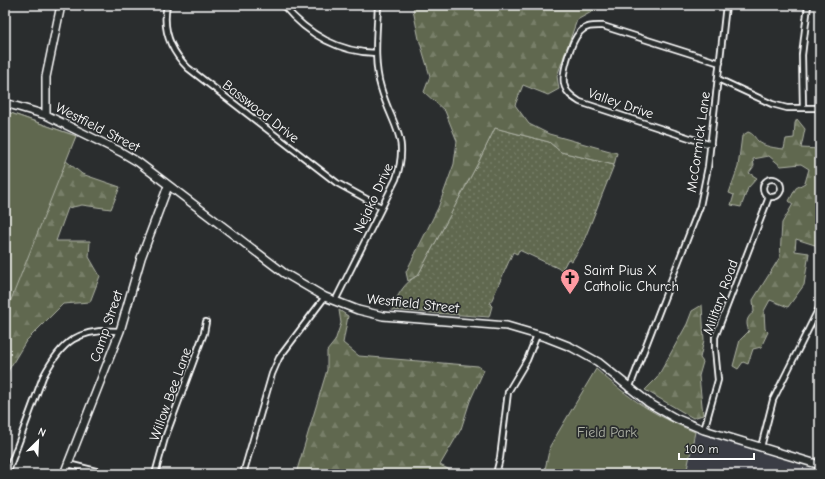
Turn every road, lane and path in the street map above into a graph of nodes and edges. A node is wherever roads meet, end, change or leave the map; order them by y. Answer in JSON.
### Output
{"nodes":[{"id":1,"x":61,"y":5,"type":"edge"},
{"id":2,"x":167,"y":5,"type":"edge"},
{"id":3,"x":283,"y":5,"type":"edge"},
{"id":4,"x":378,"y":5,"type":"edge"},
{"id":5,"x":726,"y":5,"type":"edge"},
{"id":6,"x":808,"y":5,"type":"edge"},
{"id":7,"x":376,"y":54,"type":"junction"},
{"id":8,"x":720,"y":62,"type":"junction"},
{"id":9,"x":718,"y":79,"type":"junction"},
{"id":10,"x":5,"y":103,"type":"edge"},
{"id":11,"x":803,"y":108,"type":"junction"},
{"id":12,"x":820,"y":108,"type":"edge"},
{"id":13,"x":46,"y":115,"type":"junction"},
{"id":14,"x":711,"y":145,"type":"junction"},
{"id":15,"x":168,"y":186,"type":"junction"},
{"id":16,"x":769,"y":197,"type":"junction"},
{"id":17,"x":381,"y":207,"type":"junction"},
{"id":18,"x":325,"y":297,"type":"junction"},
{"id":19,"x":335,"y":301,"type":"junction"},
{"id":20,"x":820,"y":306,"type":"edge"},
{"id":21,"x":206,"y":322,"type":"dead end"},
{"id":22,"x":120,"y":331,"type":"junction"},
{"id":23,"x":537,"y":335,"type":"junction"},
{"id":24,"x":629,"y":389,"type":"junction"},
{"id":25,"x":704,"y":430,"type":"junction"},
{"id":26,"x":761,"y":447,"type":"junction"},
{"id":27,"x":68,"y":464,"type":"junction"},
{"id":28,"x":820,"y":465,"type":"edge"},
{"id":29,"x":7,"y":474,"type":"edge"},
{"id":30,"x":64,"y":474,"type":"edge"},
{"id":31,"x":108,"y":474,"type":"edge"},
{"id":32,"x":155,"y":474,"type":"edge"},
{"id":33,"x":243,"y":474,"type":"edge"},
{"id":34,"x":496,"y":474,"type":"edge"}],
"edges":[{"from":1,"to":13,"type":"main road"},
{"from":2,"to":17,"type":"street","name":"Basswood Drive"},
{"from":3,"to":7,"type":"street"},
{"from":4,"to":7,"type":"street","name":"Nejako Drive"},
{"from":5,"to":8,"type":"street","name":"McCormick Lane"},
{"from":6,"to":11,"type":"street"},
{"from":7,"to":17,"type":"street","name":"Nejako Drive"},
{"from":8,"to":9,"type":"street","name":"McCormick Lane"},
{"from":8,"to":14,"type":"street","name":"Valley Drive"},
{"from":9,"to":11,"type":"street"},
{"from":9,"to":14,"type":"street","name":"McCormick Lane"},
{"from":10,"to":13,"type":"main road","name":"Westfield Street"},
{"from":11,"to":12,"type":"street"},
{"from":13,"to":15,"type":"main road","name":"Westfield Street"},
{"from":14,"to":24,"type":"street","name":"McCormick Lane"},
{"from":15,"to":18,"type":"main road","name":"Westfield Street"},
{"from":15,"to":22,"type":"main road","name":"Camp Street"},
{"from":16,"to":16,"type":"street","name":"Military Road"},
{"from":16,"to":25,"type":"street","name":"Military Road"},
{"from":17,"to":19,"type":"street","name":"Nejako Drive"},
{"from":18,"to":19,"type":"main road","name":"Westfield Street"},
{"from":18,"to":33,"type":"street"},
{"from":19,"to":23,"type":"main road","name":"Westfield Street"},
{"from":20,"to":26,"type":"street"},
{"from":21,"to":32,"type":"street","name":"Willow Bee Lane"},
{"from":22,"to":27,"type":"main road","name":"Camp Street"},
{"from":22,"to":29,"type":"street"},
{"from":23,"to":24,"type":"main road","name":"Westfield Street"},
{"from":23,"to":34,"type":"street"},
{"from":24,"to":25,"type":"main road","name":"Westfield Street"},
{"from":25,"to":26,"type":"main road","name":"Westfield Street"},
{"from":26,"to":28,"type":"main road","name":"Westfield Street"},
{"from":27,"to":30,"type":"main road","name":"Camp Street"},
{"from":27,"to":31,"type":"street"}]}
